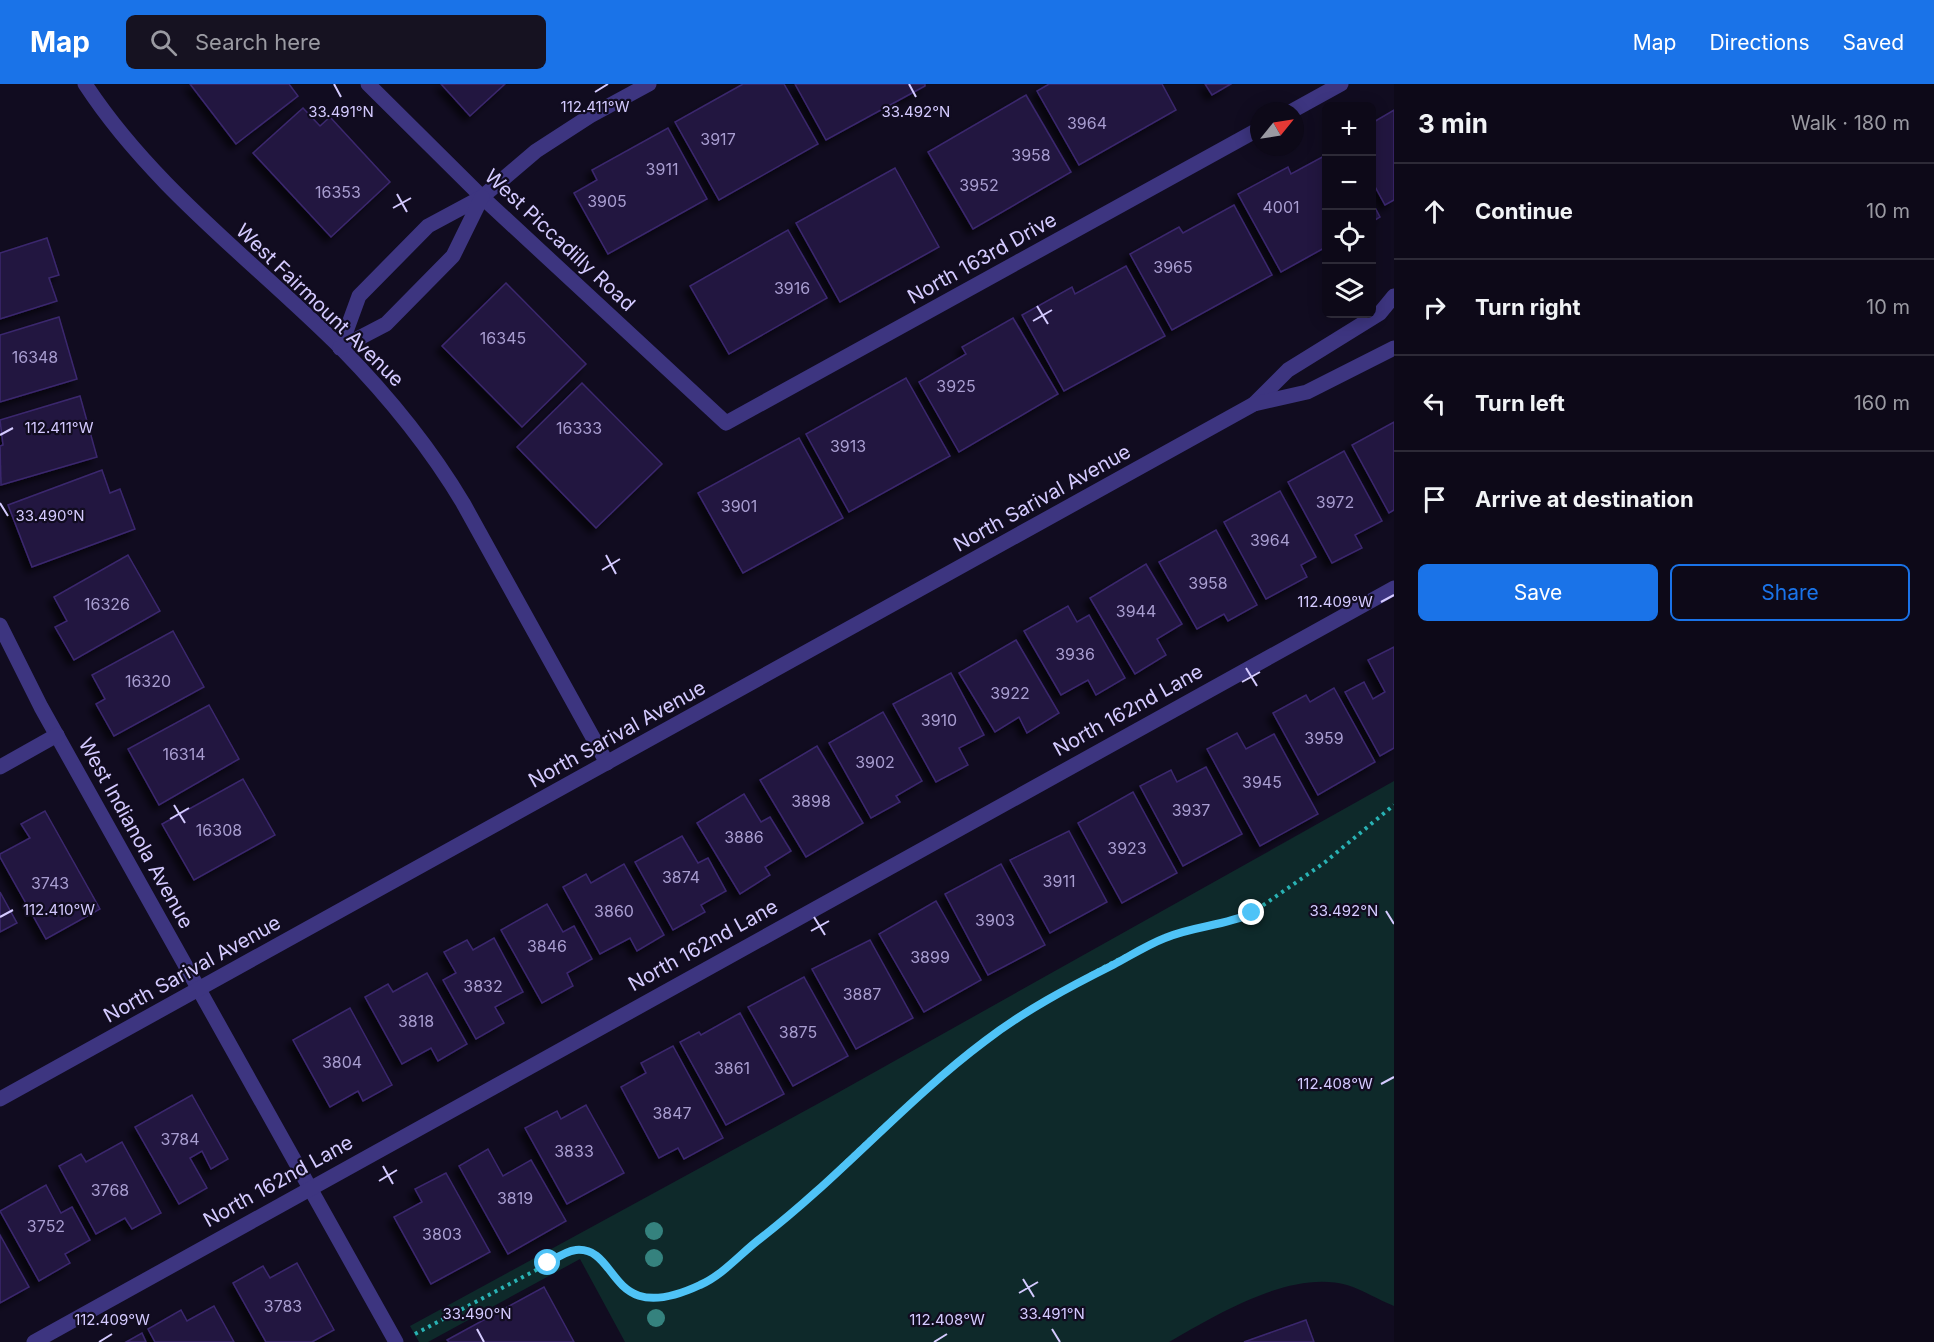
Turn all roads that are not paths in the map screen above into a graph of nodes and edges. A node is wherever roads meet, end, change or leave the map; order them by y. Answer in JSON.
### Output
{"nodes":[{"id":1,"x":85,"y":84,"type":"edge"},
{"id":2,"x":368,"y":84,"type":"edge"},
{"id":3,"x":649,"y":84,"type":"edge"},
{"id":4,"x":1341,"y":84,"type":"edge"},
{"id":5,"x":1304,"y":104,"type":"edge"},
{"id":6,"x":1250,"y":134,"type":"edge"},
{"id":7,"x":482,"y":197,"type":"junction"},
{"id":8,"x":1394,"y":296,"type":"edge"},
{"id":9,"x":1387,"y":312,"type":"edge"},
{"id":10,"x":340,"y":348,"type":"junction"},
{"id":11,"x":1394,"y":348,"type":"edge"},
{"id":12,"x":1254,"y":405,"type":"junction"},
{"id":13,"x":726,"y":423,"type":"joint"},
{"id":14,"x":1394,"y":588,"type":"edge"},
{"id":15,"x":0,"y":625,"type":"edge"},
{"id":16,"x":57,"y":735,"type":"junction"},
{"id":17,"x":607,"y":763,"type":"junction"},
{"id":18,"x":0,"y":767,"type":"edge"},
{"id":19,"x":199,"y":989,"type":"junction"},
{"id":20,"x":0,"y":1099,"type":"edge"},
{"id":21,"x":309,"y":1188,"type":"junction"},
{"id":22,"x":402,"y":1340,"type":"edge"},
{"id":23,"x":34,"y":1342,"type":"edge"}],
"edges":[{"from":1,"to":10,"type":"street","name":"West Fairmount Avenue"},
{"from":2,"to":7,"type":"street","name":"West Piccadilly Road"},
{"from":3,"to":7,"type":"street"},
{"from":4,"to":5,"type":"street"},
{"from":6,"to":13,"type":"street","name":"North 163rd Drive"},
{"from":7,"to":10,"type":"street"},
{"from":7,"to":10,"type":"street"},
{"from":7,"to":13,"type":"street","name":"West Piccadilly Road"},
{"from":8,"to":9,"type":"street","name":"North Sarival Avenue"},
{"from":9,"to":12,"type":"street","name":"North Sarival Avenue"},
{"from":10,"to":17,"type":"street","name":"West Fairmount Avenue"},
{"from":11,"to":12,"type":"street","name":"North Sarival Avenue"},
{"from":12,"to":17,"type":"street","name":"North Sarival Avenue"},
{"from":14,"to":21,"type":"street","name":"North 162nd Lane"},
{"from":15,"to":16,"type":"street","name":"West Indianola Avenue"},
{"from":16,"to":18,"type":"street"},
{"from":16,"to":19,"type":"street","name":"West Indianola Avenue"},
{"from":17,"to":19,"type":"street","name":"North Sarival Avenue"},
{"from":19,"to":20,"type":"street","name":"North Sarival Avenue"},
{"from":19,"to":21,"type":"street","name":"West Indianola Avenue"},
{"from":21,"to":22,"type":"street","name":"West Indianola Avenue"},
{"from":21,"to":23,"type":"street","name":"North 162nd Lane"}]}
